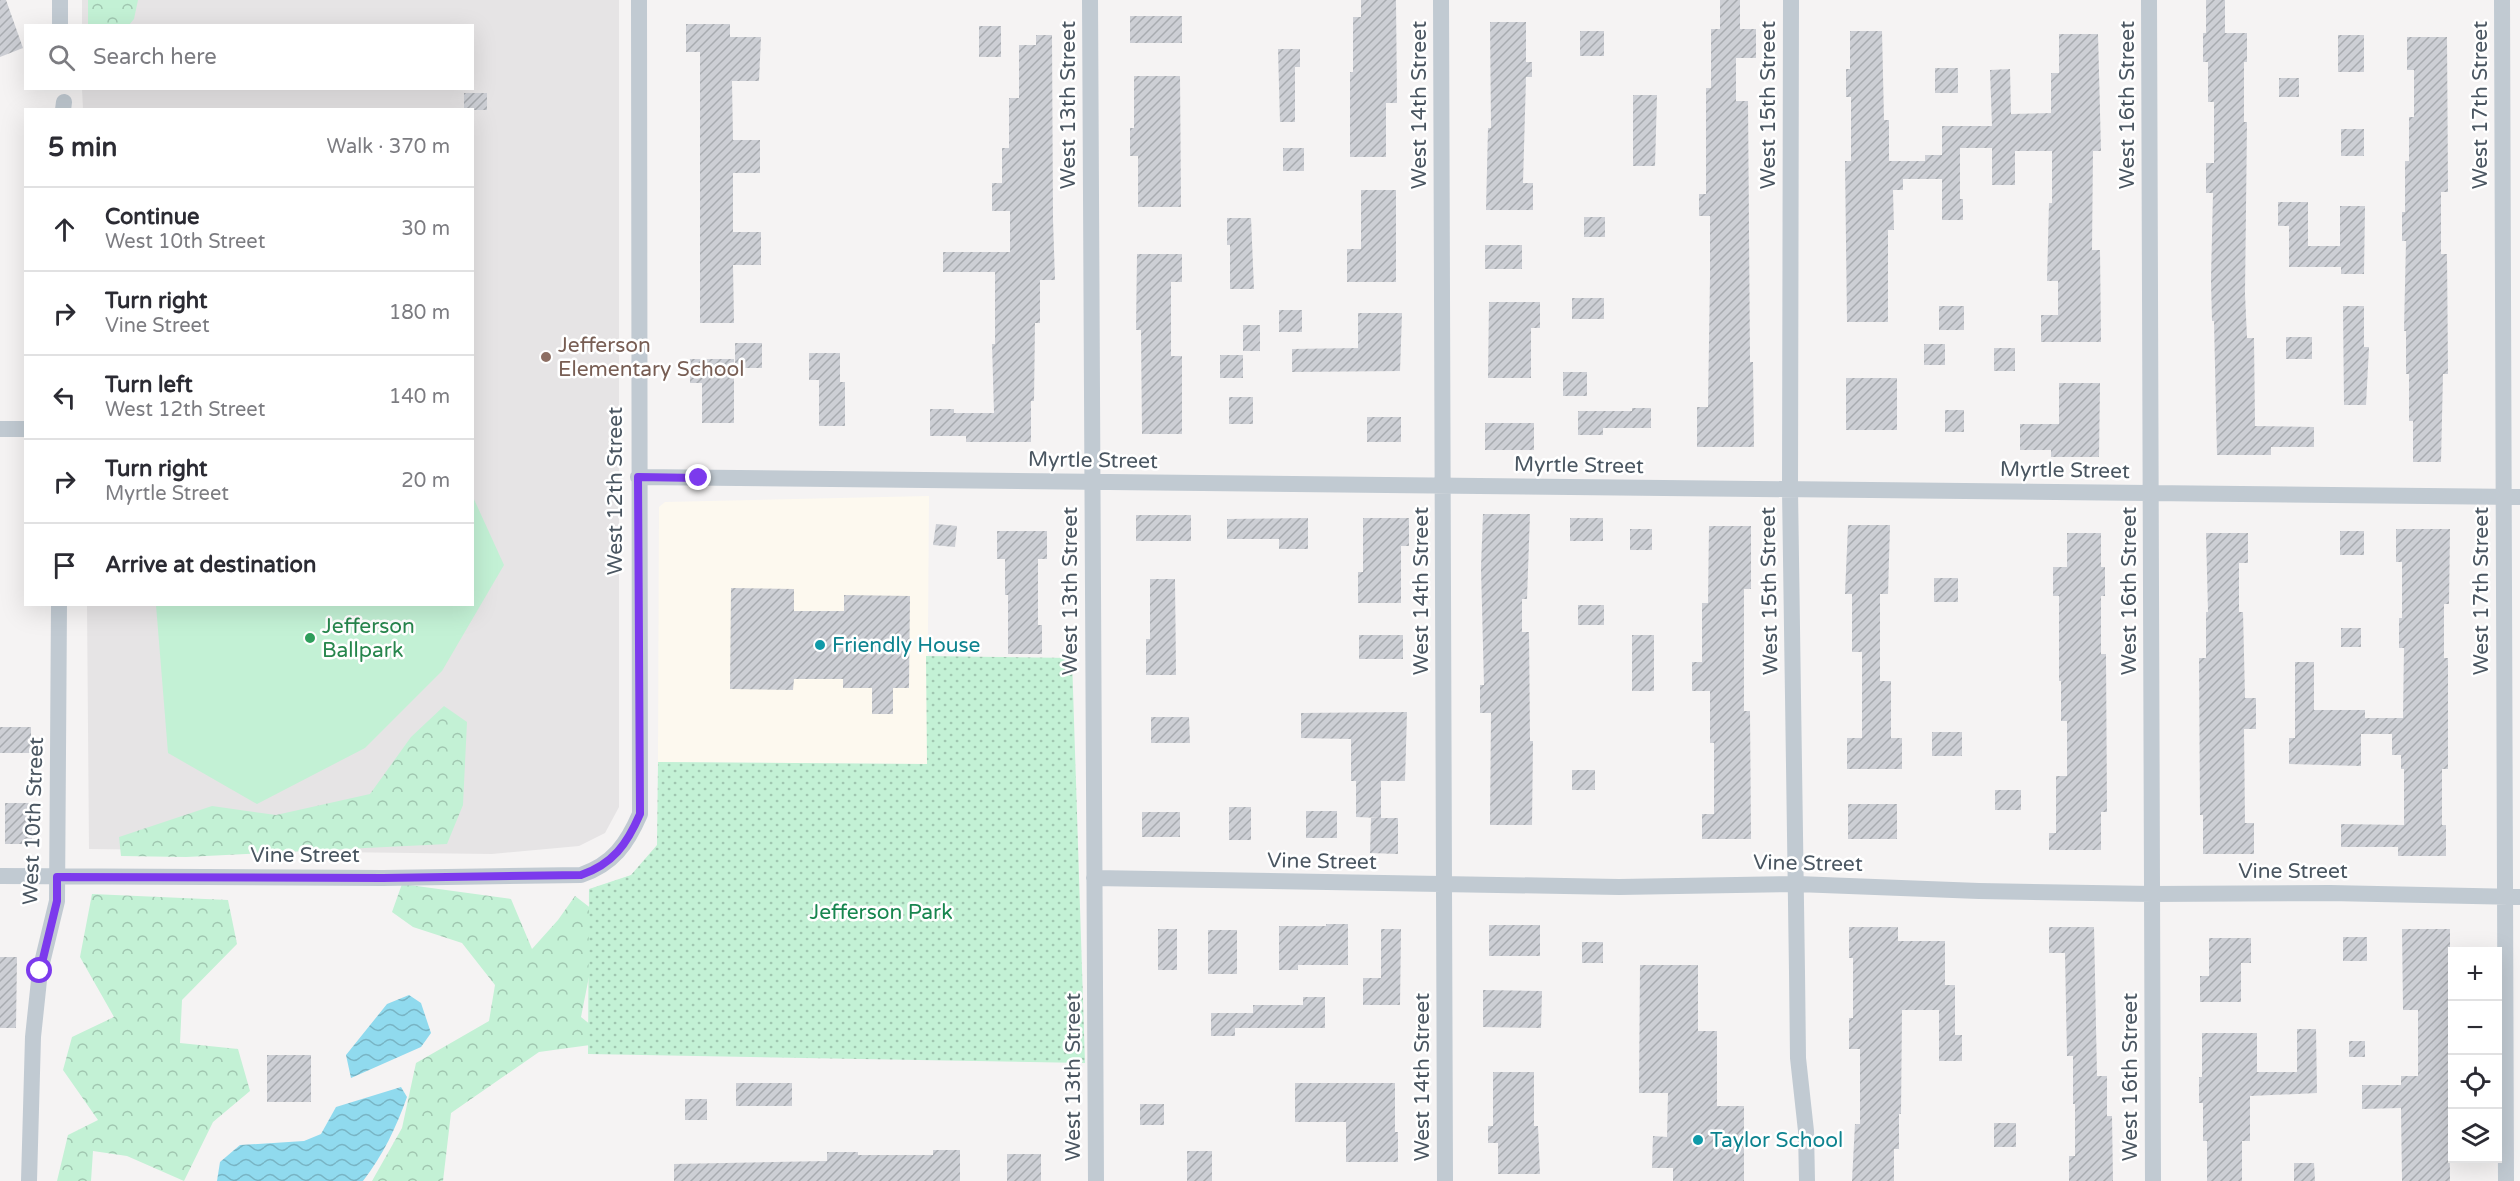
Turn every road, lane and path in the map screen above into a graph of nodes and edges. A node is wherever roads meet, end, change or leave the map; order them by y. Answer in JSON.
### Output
{"nodes":[{"id":1,"x":60,"y":0,"type":"edge"},
{"id":2,"x":639,"y":0,"type":"edge"},
{"id":3,"x":1090,"y":0,"type":"edge"},
{"id":4,"x":1441,"y":0,"type":"edge"},
{"id":5,"x":1791,"y":0,"type":"edge"},
{"id":6,"x":2149,"y":0,"type":"edge"},
{"id":7,"x":2502,"y":0,"type":"edge"},
{"id":8,"x":60,"y":24,"type":"edge"},
{"id":9,"x":0,"y":429,"type":"edge"},
{"id":10,"x":24,"y":429,"type":"edge"},
{"id":11,"x":638,"y":477,"type":"junction"},
{"id":12,"x":1092,"y":482,"type":"junction"},
{"id":13,"x":1443,"y":486,"type":"junction"},
{"id":14,"x":1790,"y":490,"type":"junction"},
{"id":15,"x":2151,"y":494,"type":"junction"},
{"id":16,"x":2512,"y":497,"type":"edge"},
{"id":17,"x":59,"y":606,"type":"edge"},
{"id":18,"x":606,"y":862,"type":"joint"},
{"id":19,"x":0,"y":876,"type":"edge"},
{"id":20,"x":57,"y":877,"type":"junction"},
{"id":21,"x":1094,"y":878,"type":"junction"},
{"id":22,"x":1797,"y":884,"type":"junction"},
{"id":23,"x":1444,"y":885,"type":"junction"},
{"id":24,"x":2152,"y":894,"type":"junction"},
{"id":25,"x":2512,"y":897,"type":"edge"},
{"id":26,"x":29,"y":1181,"type":"edge"},
{"id":27,"x":1096,"y":1181,"type":"edge"},
{"id":28,"x":1445,"y":1181,"type":"edge"},
{"id":29,"x":1807,"y":1181,"type":"edge"},
{"id":30,"x":2153,"y":1181,"type":"edge"},
{"id":31,"x":2506,"y":1181,"type":"edge"}],
"edges":[{"from":1,"to":8,"type":"street"},
{"from":2,"to":11,"type":"street","name":"West 12th Street"},
{"from":3,"to":12,"type":"street","name":"West 13th Street"},
{"from":4,"to":13,"type":"street","name":"West 14th Street"},
{"from":5,"to":14,"type":"street","name":"West 15th Street"},
{"from":6,"to":15,"type":"street","name":"West 16th Street"},
{"from":7,"to":16,"type":"street","name":"West 17th Street"},
{"from":9,"to":10,"type":"street"},
{"from":11,"to":12,"type":"street","name":"Myrtle Street"},
{"from":11,"to":18,"type":"street","name":"West 12th Street"},
{"from":12,"to":13,"type":"street","name":"Myrtle Street"},
{"from":12,"to":21,"type":"street","name":"West 13th Street"},
{"from":13,"to":14,"type":"street","name":"Myrtle Street"},
{"from":13,"to":23,"type":"street","name":"West 14th Street"},
{"from":14,"to":15,"type":"street","name":"Myrtle Street"},
{"from":14,"to":22,"type":"street","name":"West 15th Street"},
{"from":15,"to":16,"type":"street","name":"Myrtle Street"},
{"from":15,"to":24,"type":"street","name":"West 16th Street"},
{"from":16,"to":25,"type":"street","name":"West 17th Street"},
{"from":17,"to":20,"type":"street","name":"West 10th Street"},
{"from":18,"to":20,"type":"street","name":"Vine Street"},
{"from":19,"to":20,"type":"street","name":"Vine Street"},
{"from":20,"to":26,"type":"street","name":"West 10th Street"},
{"from":21,"to":23,"type":"street","name":"Vine Street"},
{"from":21,"to":27,"type":"street","name":"West 13th Street"},
{"from":22,"to":23,"type":"street","name":"Vine Street"},
{"from":22,"to":24,"type":"street","name":"Vine Street"},
{"from":22,"to":29,"type":"street","name":"West 15th Street"},
{"from":23,"to":28,"type":"street","name":"West 14th Street"},
{"from":24,"to":25,"type":"street","name":"Vine Street"},
{"from":24,"to":30,"type":"street","name":"West 16th Street"},
{"from":25,"to":31,"type":"street","name":"West 17th Street"}]}
